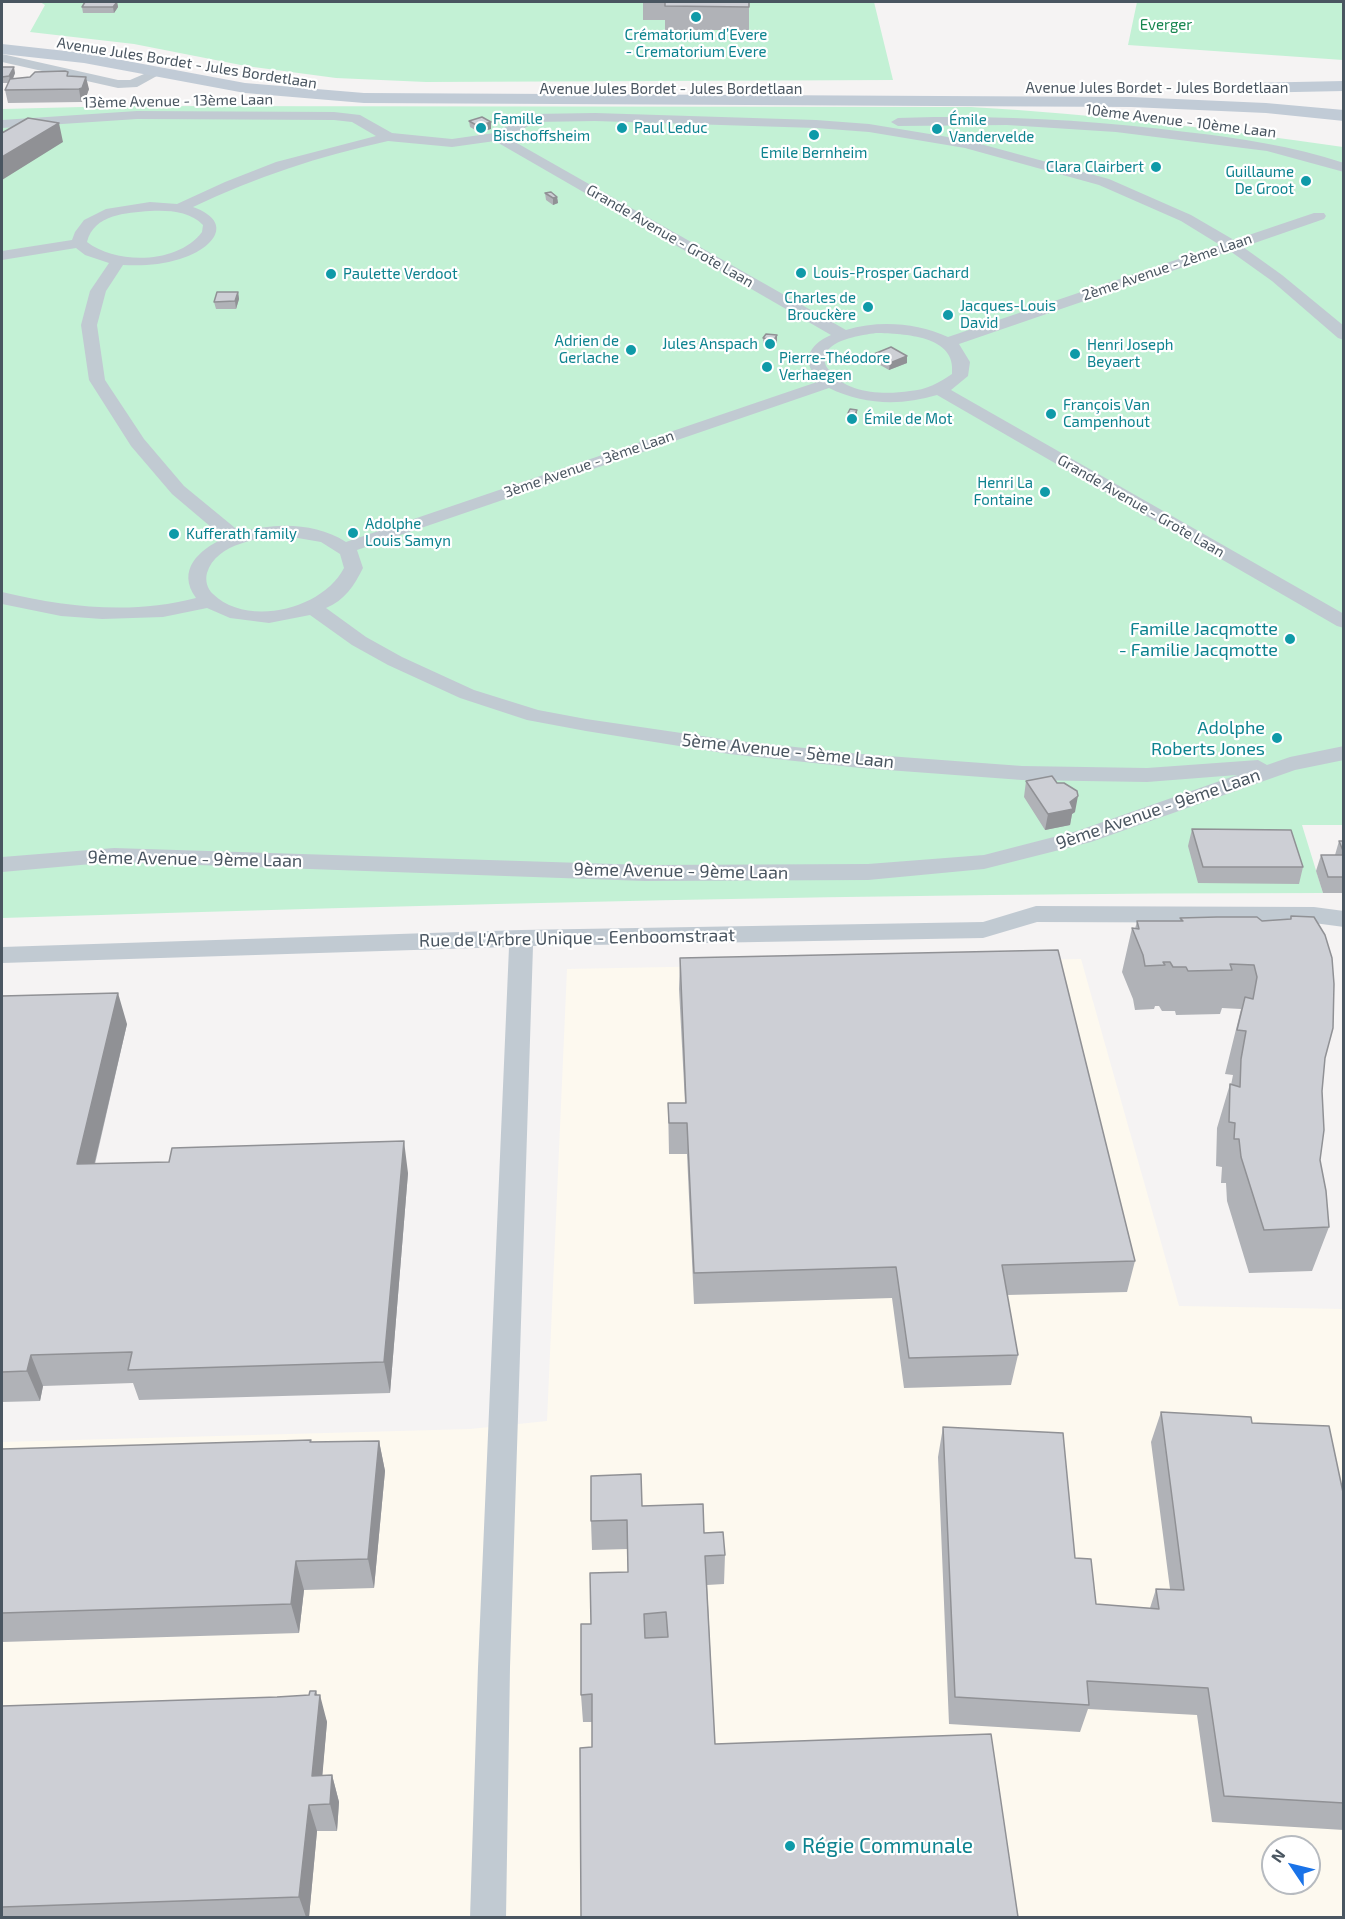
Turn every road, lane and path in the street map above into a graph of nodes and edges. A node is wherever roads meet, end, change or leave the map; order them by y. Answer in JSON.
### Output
{"nodes":[{"id":1,"x":2,"y":38,"type":"edge"},
{"id":2,"x":2,"y":50,"type":"edge"},
{"id":3,"x":2,"y":58,"type":"edge"},
{"id":4,"x":177,"y":62,"type":"junction"},
{"id":5,"x":158,"y":72,"type":"junction"},
{"id":6,"x":1344,"y":86,"type":"edge"},
{"id":7,"x":1344,"y":116,"type":"edge"},
{"id":8,"x":2,"y":124,"type":"edge"},
{"id":9,"x":869,"y":129,"type":"junction"},
{"id":10,"x":388,"y":136,"type":"junction"},
{"id":11,"x":497,"y":137,"type":"junction"},
{"id":12,"x":1344,"y":168,"type":"edge"},
{"id":13,"x":180,"y":208,"type":"junction"},
{"id":14,"x":1319,"y":216,"type":"dead end"},
{"id":15,"x":79,"y":243,"type":"junction"},
{"id":16,"x":1231,"y":245,"type":"junction"},
{"id":17,"x":2,"y":255,"type":"edge"},
{"id":18,"x":118,"y":261,"type":"junction"},
{"id":19,"x":843,"y":335,"type":"junction"},
{"id":20,"x":1344,"y":335,"type":"edge"},
{"id":21,"x":947,"y":343,"type":"junction"},
{"id":22,"x":832,"y":382,"type":"junction"},
{"id":23,"x":939,"y":390,"type":"junction"},
{"id":24,"x":237,"y":539,"type":"junction"},
{"id":25,"x":346,"y":548,"type":"junction"},
{"id":26,"x":2,"y":598,"type":"edge"},
{"id":27,"x":209,"y":601,"type":"junction"},
{"id":28,"x":313,"y":608,"type":"junction"},
{"id":29,"x":1344,"y":622,"type":"edge"},
{"id":30,"x":1344,"y":753,"type":"edge"},
{"id":31,"x":1290,"y":764,"type":"junction"},
{"id":32,"x":2,"y":865,"type":"edge"},
{"id":33,"x":1344,"y":919,"type":"edge"},
{"id":34,"x":521,"y":938,"type":"junction"},
{"id":35,"x":2,"y":955,"type":"edge"},
{"id":36,"x":488,"y":1917,"type":"edge"}],
"edges":[{"from":1,"to":4,"type":"main road","name":"Avenue Jules Bordet - Jules Bordetlaan"},
{"from":2,"to":5,"type":"main road","name":"Avenue Jules Bordet - Jules Bordetlaan"},
{"from":3,"to":5,"type":"street","name":"Avenue Jules Bordet - Jules Bordetlaan"},
{"from":4,"to":5,"type":"main road"},
{"from":4,"to":6,"type":"main road","name":"Avenue Jules Bordet - Jules Bordetlaan"},
{"from":5,"to":7,"type":"main road","name":"Avenue Jules Bordet - Jules Bordetlaan"},
{"from":8,"to":10,"type":"street","name":"13ème Avenue - 13ème Laan"},
{"from":9,"to":11,"type":"street"},
{"from":9,"to":12,"type":"street","name":"10ème Avenue - 10ème Laan"},
{"from":9,"to":16,"type":"street"},
{"from":10,"to":11,"type":"street"},
{"from":10,"to":13,"type":"street"},
{"from":11,"to":19,"type":"street","name":"Grande Avenue - Grote Laan"},
{"from":13,"to":15,"type":"street"},
{"from":13,"to":18,"type":"street"},
{"from":14,"to":16,"type":"street","name":"2ème Avenue - 2ème Laan"},
{"from":15,"to":17,"type":"street"},
{"from":15,"to":18,"type":"street"},
{"from":16,"to":20,"type":"street"},
{"from":16,"to":21,"type":"street","name":"2ème Avenue - 2ème Laan"},
{"from":18,"to":24,"type":"street"},
{"from":19,"to":21,"type":"street"},
{"from":19,"to":22,"type":"street"},
{"from":21,"to":23,"type":"street"},
{"from":22,"to":23,"type":"street"},
{"from":22,"to":25,"type":"street","name":"3ème Avenue - 3ème Laan"},
{"from":23,"to":29,"type":"street","name":"Grande Avenue - Grote Laan"},
{"from":24,"to":25,"type":"street"},
{"from":24,"to":27,"type":"street"},
{"from":25,"to":28,"type":"street"},
{"from":26,"to":27,"type":"street"},
{"from":27,"to":28,"type":"street"},
{"from":28,"to":31,"type":"street","name":"5ème Avenue - 5ème Laan"},
{"from":30,"to":31,"type":"street","name":"9ème Avenue - 9ème Laan"},
{"from":31,"to":32,"type":"street","name":"9ème Avenue - 9ème Laan"},
{"from":33,"to":34,"type":"street","name":"Rue de l'Arbre Unique - Eenboomstraat"},
{"from":34,"to":35,"type":"street","name":"Rue de l'Arbre Unique - Eenboomstraat"},
{"from":34,"to":36,"type":"street"}]}
